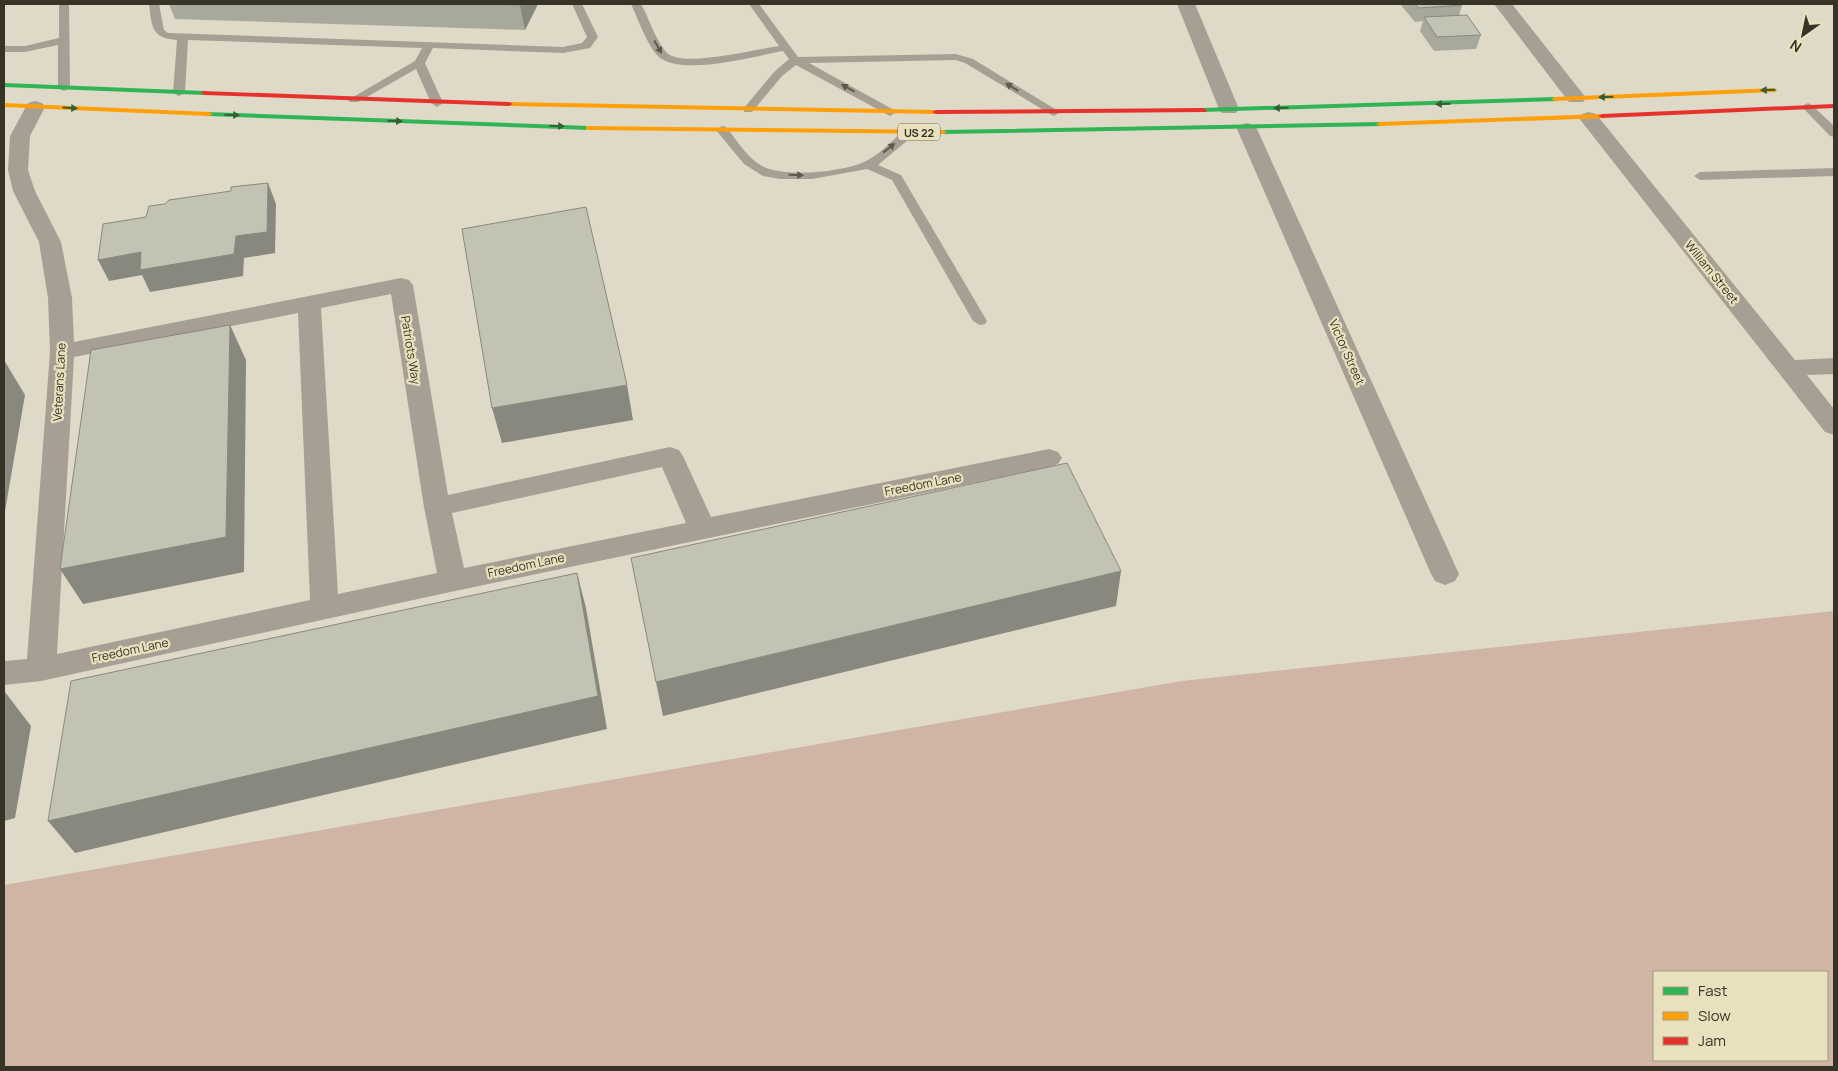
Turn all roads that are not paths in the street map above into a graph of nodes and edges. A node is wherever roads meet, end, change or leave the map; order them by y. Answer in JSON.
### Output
{"nodes":[{"id":1,"x":64,"y":4,"type":"edge"},
{"id":2,"x":154,"y":4,"type":"edge"},
{"id":3,"x":577,"y":4,"type":"edge"},
{"id":4,"x":636,"y":4,"type":"edge"},
{"id":5,"x":754,"y":4,"type":"edge"},
{"id":6,"x":1186,"y":4,"type":"edge"},
{"id":7,"x":1503,"y":4,"type":"edge"},
{"id":8,"x":183,"y":37,"type":"junction"},
{"id":9,"x":64,"y":40,"type":"junction"},
{"id":10,"x":429,"y":45,"type":"junction"},
{"id":11,"x":784,"y":48,"type":"junction"},
{"id":12,"x":4,"y":49,"type":"edge"},
{"id":13,"x":795,"y":60,"type":"junction"},
{"id":14,"x":418,"y":63,"type":"junction"},
{"id":15,"x":4,"y":85,"type":"edge"},
{"id":16,"x":64,"y":88,"type":"junction"},
{"id":17,"x":1785,"y":89,"type":"dead end"},
{"id":18,"x":179,"y":93,"type":"junction"},
{"id":19,"x":1576,"y":98,"type":"junction"},
{"id":20,"x":354,"y":100,"type":"junction"},
{"id":21,"x":437,"y":103,"type":"junction"},
{"id":22,"x":4,"y":106,"type":"edge"},
{"id":23,"x":1834,"y":106,"type":"edge"},
{"id":24,"x":35,"y":107,"type":"junction"},
{"id":25,"x":1808,"y":107,"type":"junction"},
{"id":26,"x":1229,"y":109,"type":"junction"},
{"id":27,"x":748,"y":110,"type":"junction"},
{"id":28,"x":890,"y":112,"type":"junction"},
{"id":29,"x":1054,"y":112,"type":"junction"},
{"id":30,"x":1589,"y":118,"type":"junction"},
{"id":31,"x":1247,"y":129,"type":"junction"},
{"id":32,"x":722,"y":130,"type":"junction"},
{"id":33,"x":910,"y":132,"type":"junction"},
{"id":34,"x":1834,"y":133,"type":"edge"},
{"id":35,"x":868,"y":165,"type":"junction"},
{"id":36,"x":1834,"y":172,"type":"edge"},
{"id":37,"x":1700,"y":176,"type":"dead end"},
{"id":38,"x":309,"y":304,"type":"junction"},
{"id":39,"x":980,"y":321,"type":"dead end"},
{"id":40,"x":62,"y":352,"type":"junction"},
{"id":41,"x":1834,"y":366,"type":"edge"},
{"id":42,"x":1788,"y":368,"type":"junction"},
{"id":43,"x":1834,"y":426,"type":"edge"},
{"id":44,"x":1049,"y":458,"type":"dead end"},
{"id":45,"x":437,"y":507,"type":"junction"},
{"id":46,"x":703,"y":528,"type":"junction"},
{"id":47,"x":1446,"y":574,"type":"dead end"},
{"id":48,"x":452,"y":581,"type":"junction"},
{"id":49,"x":325,"y":609,"type":"junction"},
{"id":50,"x":41,"y":669,"type":"junction"},
{"id":51,"x":4,"y":672,"type":"edge"}],
"edges":[{"from":1,"to":9,"type":"lane"},
{"from":2,"to":8,"type":"lane"},
{"from":3,"to":10,"type":"lane"},
{"from":4,"to":11,"type":"lane","one_way":true},
{"from":5,"to":11,"type":"lane"},
{"from":6,"to":26,"type":"street"},
{"from":7,"to":19,"type":"street"},
{"from":8,"to":10,"type":"lane"},
{"from":8,"to":18,"type":"lane"},
{"from":9,"to":12,"type":"lane"},
{"from":9,"to":16,"type":"lane"},
{"from":10,"to":14,"type":"lane"},
{"from":11,"to":13,"type":"lane"},
{"from":13,"to":27,"type":"lane"},
{"from":28,"to":13,"type":"lane","one_way":true},
{"from":29,"to":13,"type":"lane","one_way":true},
{"from":14,"to":20,"type":"lane"},
{"from":14,"to":21,"type":"lane"},
{"from":15,"to":16,"type":"highway","number":"US 22"},
{"from":16,"to":18,"type":"highway","number":"US 22"},
{"from":17,"to":19,"type":"highway","number":"US 22","one_way":true},
{"from":18,"to":20,"type":"highway","number":"US 22"},
{"from":19,"to":26,"type":"highway","number":"US 22","one_way":true},
{"from":20,"to":21,"type":"highway","number":"US 22"},
{"from":21,"to":27,"type":"highway","number":"US 22"},
{"from":22,"to":24,"type":"highway","number":"US 22"},
{"from":23,"to":25,"type":"highway","number":"US 22"},
{"from":24,"to":32,"type":"highway","number":"US 22","one_way":true},
{"from":24,"to":40,"type":"street","name":"Veterans Lane"},
{"from":25,"to":30,"type":"highway","number":"US 22"},
{"from":25,"to":34,"type":"lane"},
{"from":26,"to":29,"type":"highway","number":"US 22"},
{"from":27,"to":28,"type":"highway","number":"US 22"},
{"from":28,"to":29,"type":"highway","number":"US 22"},
{"from":30,"to":31,"type":"highway","number":"US 22"},
{"from":30,"to":42,"type":"street","name":"William Street"},
{"from":31,"to":33,"type":"highway","number":"US 22"},
{"from":31,"to":47,"type":"street","name":"Victor Street"},
{"from":32,"to":33,"type":"highway","number":"US 22"},
{"from":32,"to":35,"type":"lane","one_way":true},
{"from":35,"to":33,"type":"lane","one_way":true},
{"from":35,"to":39,"type":"lane"},
{"from":36,"to":37,"type":"lane"},
{"from":38,"to":40,"type":"street","name":"Patriots Way"},
{"from":38,"to":45,"type":"street","name":"Patriots Way"},
{"from":38,"to":49,"type":"street"},
{"from":40,"to":50,"type":"street","name":"Veterans Lane"},
{"from":41,"to":42,"type":"street"},
{"from":42,"to":43,"type":"street","name":"William Street"},
{"from":44,"to":46,"type":"street","name":"Freedom Lane"},
{"from":45,"to":46,"type":"street"},
{"from":45,"to":48,"type":"street","name":"Patriots Way"},
{"from":46,"to":48,"type":"street","name":"Freedom Lane"},
{"from":48,"to":49,"type":"street","name":"Freedom Lane"},
{"from":49,"to":50,"type":"street","name":"Freedom Lane"},
{"from":50,"to":51,"type":"street","name":"Freedom Lane"}]}
